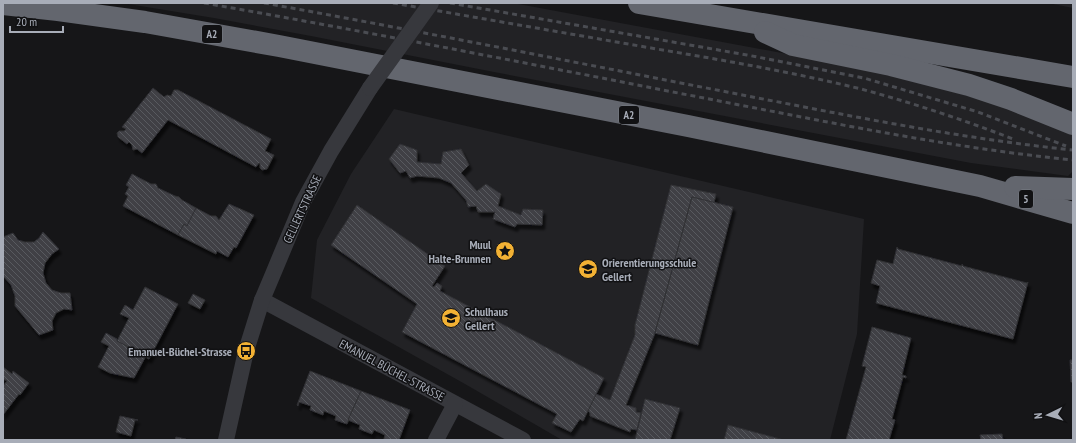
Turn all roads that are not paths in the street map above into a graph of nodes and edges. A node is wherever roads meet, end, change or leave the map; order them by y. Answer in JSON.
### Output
{"nodes":[{"id":1,"x":431,"y":3,"type":"edge"},
{"id":2,"x":639,"y":3,"type":"edge"},
{"id":3,"x":3,"y":4,"type":"edge"},
{"id":4,"x":58,"y":10,"type":"junction"},
{"id":5,"x":3,"y":11,"type":"edge"},
{"id":6,"x":738,"y":20,"type":"junction"},
{"id":7,"x":1073,"y":77,"type":"edge"},
{"id":8,"x":1073,"y":124,"type":"edge"},
{"id":9,"x":980,"y":186,"type":"junction"},
{"id":10,"x":1073,"y":190,"type":"edge"},
{"id":11,"x":1073,"y":213,"type":"edge"},
{"id":12,"x":262,"y":300,"type":"junction"},
{"id":13,"x":455,"y":404,"type":"junction"},
{"id":14,"x":226,"y":440,"type":"edge"},
{"id":15,"x":436,"y":440,"type":"edge"},
{"id":16,"x":523,"y":440,"type":"edge"}],
"edges":[{"from":1,"to":12,"type":"street","name":"GELLERTSTRASSE","bridge":true},
{"from":2,"to":6,"type":"highway"},
{"from":3,"to":4,"type":"highway","number":"A2"},
{"from":4,"to":5,"type":"highway"},
{"from":4,"to":9,"type":"highway","number":"A2"},
{"from":6,"to":7,"type":"highway"},
{"from":6,"to":8,"type":"highway"},
{"from":9,"to":10,"type":"highway","number":"A2"},
{"from":9,"to":11,"type":"highway","number":"5"},
{"from":12,"to":13,"type":"street","name":"EMANUEL BÜCHEL-STRASSE"},
{"from":12,"to":14,"type":"street","name":"GELLERTSTRASSE"},
{"from":13,"to":15,"type":"street"},
{"from":13,"to":16,"type":"street","name":"EMANUEL BÜCHEL-STRASSE"}]}
